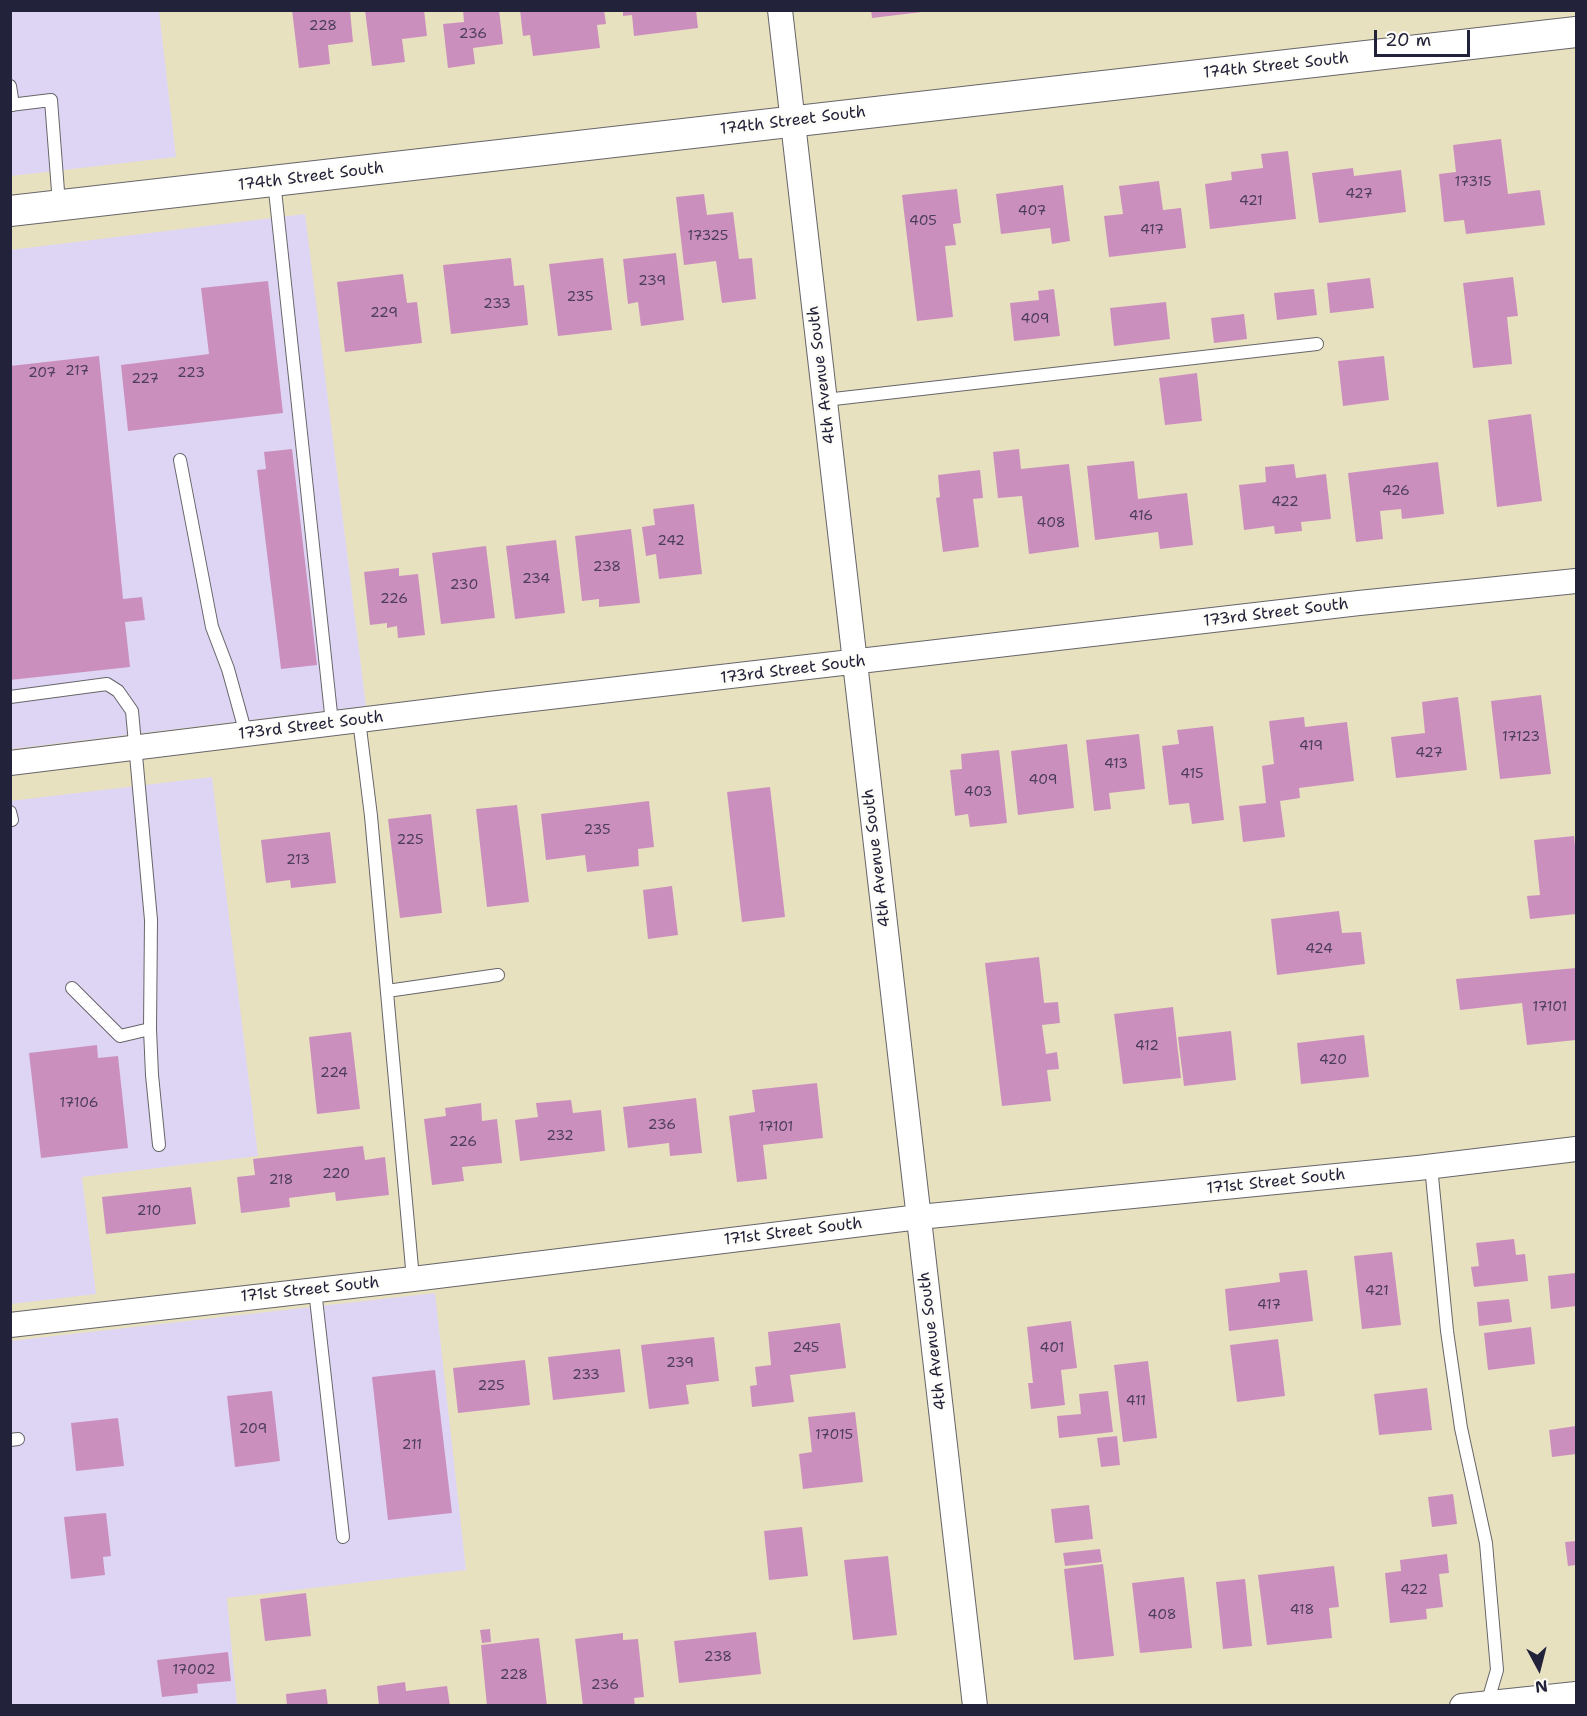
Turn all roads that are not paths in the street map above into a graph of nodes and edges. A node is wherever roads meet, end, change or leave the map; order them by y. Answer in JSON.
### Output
{"nodes":[{"id":1,"x":780,"y":10,"type":"edge"},
{"id":2,"x":1576,"y":32,"type":"edge"},
{"id":3,"x":10,"y":86,"type":"edge"},
{"id":4,"x":12,"y":105,"type":"edge"},
{"id":5,"x":793,"y":121,"type":"junction"},
{"id":6,"x":274,"y":181,"type":"junction"},
{"id":7,"x":60,"y":206,"type":"junction"},
{"id":8,"x":10,"y":211,"type":"edge"},
{"id":9,"x":1317,"y":344,"type":"dead end"},
{"id":10,"x":825,"y":400,"type":"junction"},
{"id":11,"x":180,"y":460,"type":"dead end"},
{"id":12,"x":1576,"y":581,"type":"edge"},
{"id":13,"x":855,"y":663,"type":"junction"},
{"id":14,"x":10,"y":697,"type":"edge"},
{"id":15,"x":359,"y":720,"type":"junction"},
{"id":16,"x":332,"y":723,"type":"junction"},
{"id":17,"x":246,"y":734,"type":"junction"},
{"id":18,"x":135,"y":747,"type":"junction"},
{"id":19,"x":10,"y":762,"type":"edge"},
{"id":20,"x":498,"y":975,"type":"dead end"},
{"id":21,"x":72,"y":988,"type":"dead end"},
{"id":22,"x":387,"y":991,"type":"junction"},
{"id":23,"x":150,"y":1029,"type":"junction"},
{"id":24,"x":159,"y":1146,"type":"dead end"},
{"id":25,"x":1576,"y":1149,"type":"edge"},
{"id":26,"x":1431,"y":1166,"type":"junction"},
{"id":27,"x":918,"y":1217,"type":"junction"},
{"id":28,"x":413,"y":1279,"type":"junction"},
{"id":29,"x":315,"y":1290,"type":"junction"},
{"id":30,"x":10,"y":1324,"type":"edge"},
{"id":31,"x":344,"y":1538,"type":"dead end"},
{"id":32,"x":1576,"y":1694,"type":"edge"},
{"id":33,"x":1487,"y":1704,"type":"edge"},
{"id":34,"x":975,"y":1706,"type":"edge"},
{"id":35,"x":1462,"y":1706,"type":"edge"}],
"edges":[{"from":1,"to":5,"type":"street","name":"4th Avenue South"},
{"from":2,"to":5,"type":"street","name":"174th Street South"},
{"from":3,"to":4,"type":"lane"},
{"from":4,"to":7,"type":"lane"},
{"from":5,"to":6,"type":"street","name":"174th Street South"},
{"from":5,"to":10,"type":"street","name":"4th Avenue South"},
{"from":6,"to":7,"type":"street","name":"174th Street South"},
{"from":6,"to":16,"type":"lane"},
{"from":7,"to":8,"type":"street","name":"174th Street South"},
{"from":9,"to":10,"type":"lane"},
{"from":10,"to":13,"type":"street","name":"4th Avenue South"},
{"from":11,"to":17,"type":"lane"},
{"from":12,"to":13,"type":"street","name":"173rd Street South"},
{"from":13,"to":15,"type":"street","name":"173rd Street South"},
{"from":13,"to":27,"type":"street","name":"4th Avenue South"},
{"from":14,"to":18,"type":"lane"},
{"from":15,"to":16,"type":"street","name":"173rd Street South"},
{"from":15,"to":22,"type":"lane"},
{"from":16,"to":17,"type":"street","name":"173rd Street South"},
{"from":17,"to":18,"type":"street","name":"173rd Street South"},
{"from":18,"to":19,"type":"street","name":"173rd Street South"},
{"from":18,"to":23,"type":"lane"},
{"from":20,"to":22,"type":"lane"},
{"from":21,"to":23,"type":"lane"},
{"from":22,"to":28,"type":"lane"},
{"from":23,"to":24,"type":"lane"},
{"from":25,"to":26,"type":"street","name":"171st Street South"},
{"from":26,"to":27,"type":"street","name":"171st Street South"},
{"from":26,"to":33,"type":"lane"},
{"from":27,"to":28,"type":"street","name":"171st Street South"},
{"from":27,"to":34,"type":"street","name":"4th Avenue South"},
{"from":28,"to":29,"type":"street","name":"171st Street South"},
{"from":29,"to":30,"type":"street","name":"171st Street South"},
{"from":29,"to":31,"type":"lane"},
{"from":32,"to":33,"type":"street"},
{"from":33,"to":35,"type":"street"}]}
